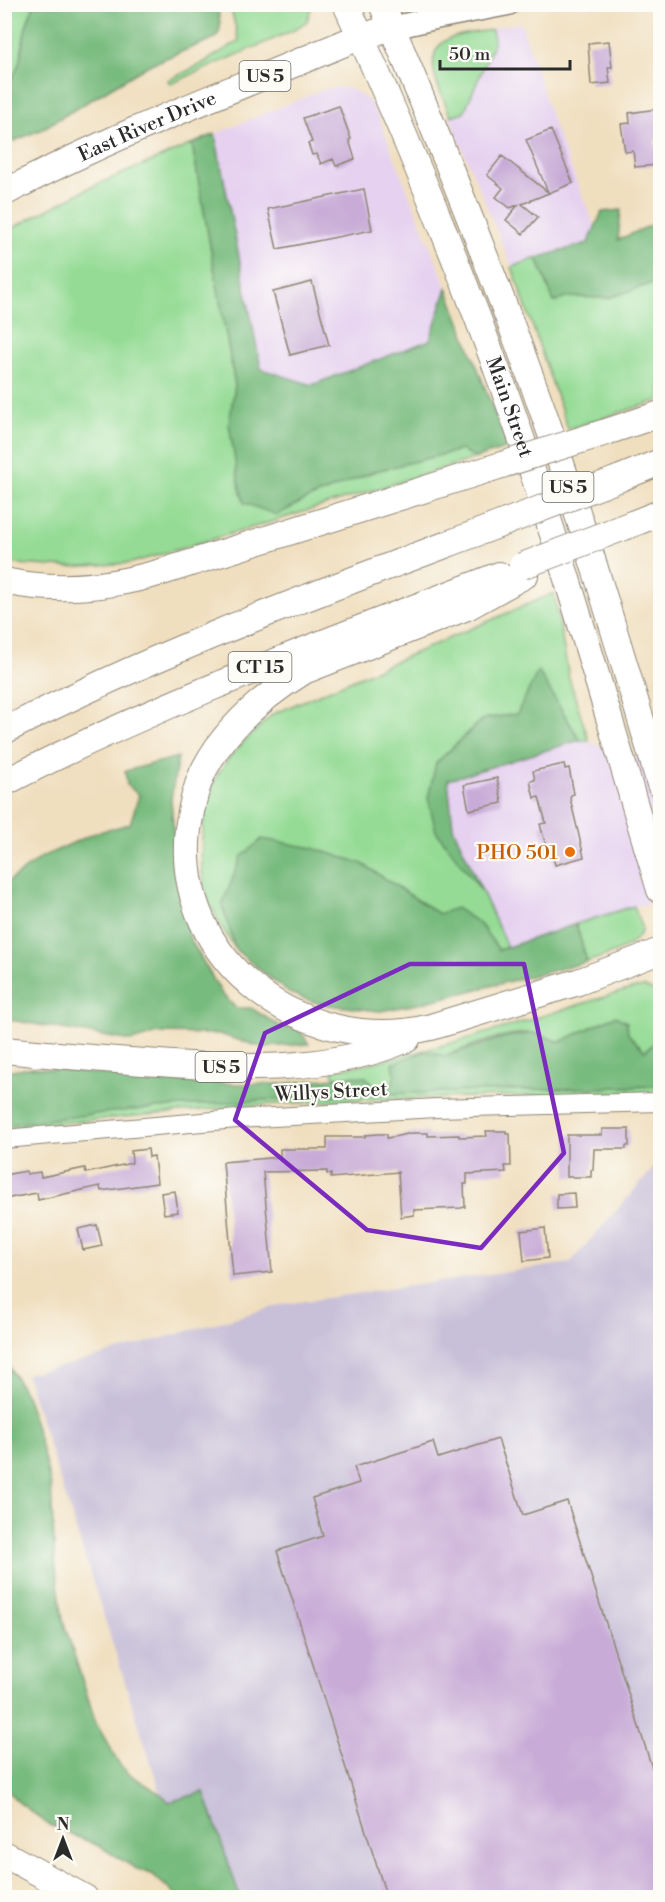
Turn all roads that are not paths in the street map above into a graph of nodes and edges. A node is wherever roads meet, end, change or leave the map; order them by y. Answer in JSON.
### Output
{"nodes":[{"id":1,"x":346,"y":4,"type":"edge"},
{"id":2,"x":382,"y":4,"type":"edge"},
{"id":3,"x":508,"y":4,"type":"edge"},
{"id":4,"x":392,"y":28,"type":"junction"},
{"id":5,"x":361,"y":37,"type":"junction"},
{"id":6,"x":4,"y":193,"type":"edge"},
{"id":7,"x":660,"y":414,"type":"edge"},
{"id":8,"x":660,"y":462,"type":"edge"},
{"id":9,"x":660,"y":513,"type":"edge"},
{"id":10,"x":524,"y":570,"type":"junction"},
{"id":11,"x":4,"y":581,"type":"edge"},
{"id":12,"x":4,"y":731,"type":"edge"},
{"id":13,"x":648,"y":741,"type":"junction"},
{"id":14,"x":618,"y":745,"type":"junction"},
{"id":15,"x":4,"y":783,"type":"edge"},
{"id":16,"x":660,"y":784,"type":"edge"},
{"id":17,"x":660,"y":890,"type":"edge"},
{"id":18,"x":660,"y":951,"type":"edge"},
{"id":19,"x":431,"y":1027,"type":"junction"},
{"id":20,"x":4,"y":1050,"type":"edge"},
{"id":21,"x":660,"y":1102,"type":"edge"},
{"id":22,"x":4,"y":1139,"type":"edge"},
{"id":23,"x":4,"y":1854,"type":"edge"},
{"id":24,"x":85,"y":1898,"type":"edge"}],
"edges":[{"from":1,"to":5,"type":"highway","name":"Main Street"},
{"from":2,"to":4,"type":"highway","name":"Main Street","number":"US 5"},
{"from":3,"to":4,"type":"main road"},
{"from":4,"to":5,"type":"highway","name":"East River Drive"},
{"from":4,"to":13,"type":"highway","name":"Main Street","number":"US 5"},
{"from":5,"to":6,"type":"highway","name":"East River Drive","number":"US 5"},
{"from":5,"to":14,"type":"highway","name":"Main Street"},
{"from":7,"to":11,"type":"highway","bridge":true},
{"from":8,"to":12,"type":"highway","number":"CT 15","bridge":true},
{"from":9,"to":10,"type":"highway","number":"CT 15","bridge":true},
{"from":10,"to":15,"type":"highway","number":"CT 15"},
{"from":10,"to":19,"type":"highway"},
{"from":13,"to":14,"type":"highway"},
{"from":13,"to":16,"type":"highway","name":"Main Street","number":"US 5"},
{"from":14,"to":17,"type":"highway","name":"Main Street"},
{"from":18,"to":19,"type":"highway","number":"US 5"},
{"from":19,"to":20,"type":"highway","number":"US 5"},
{"from":21,"to":22,"type":"street","name":"Willys Street"},
{"from":23,"to":24,"type":"highway"}]}
